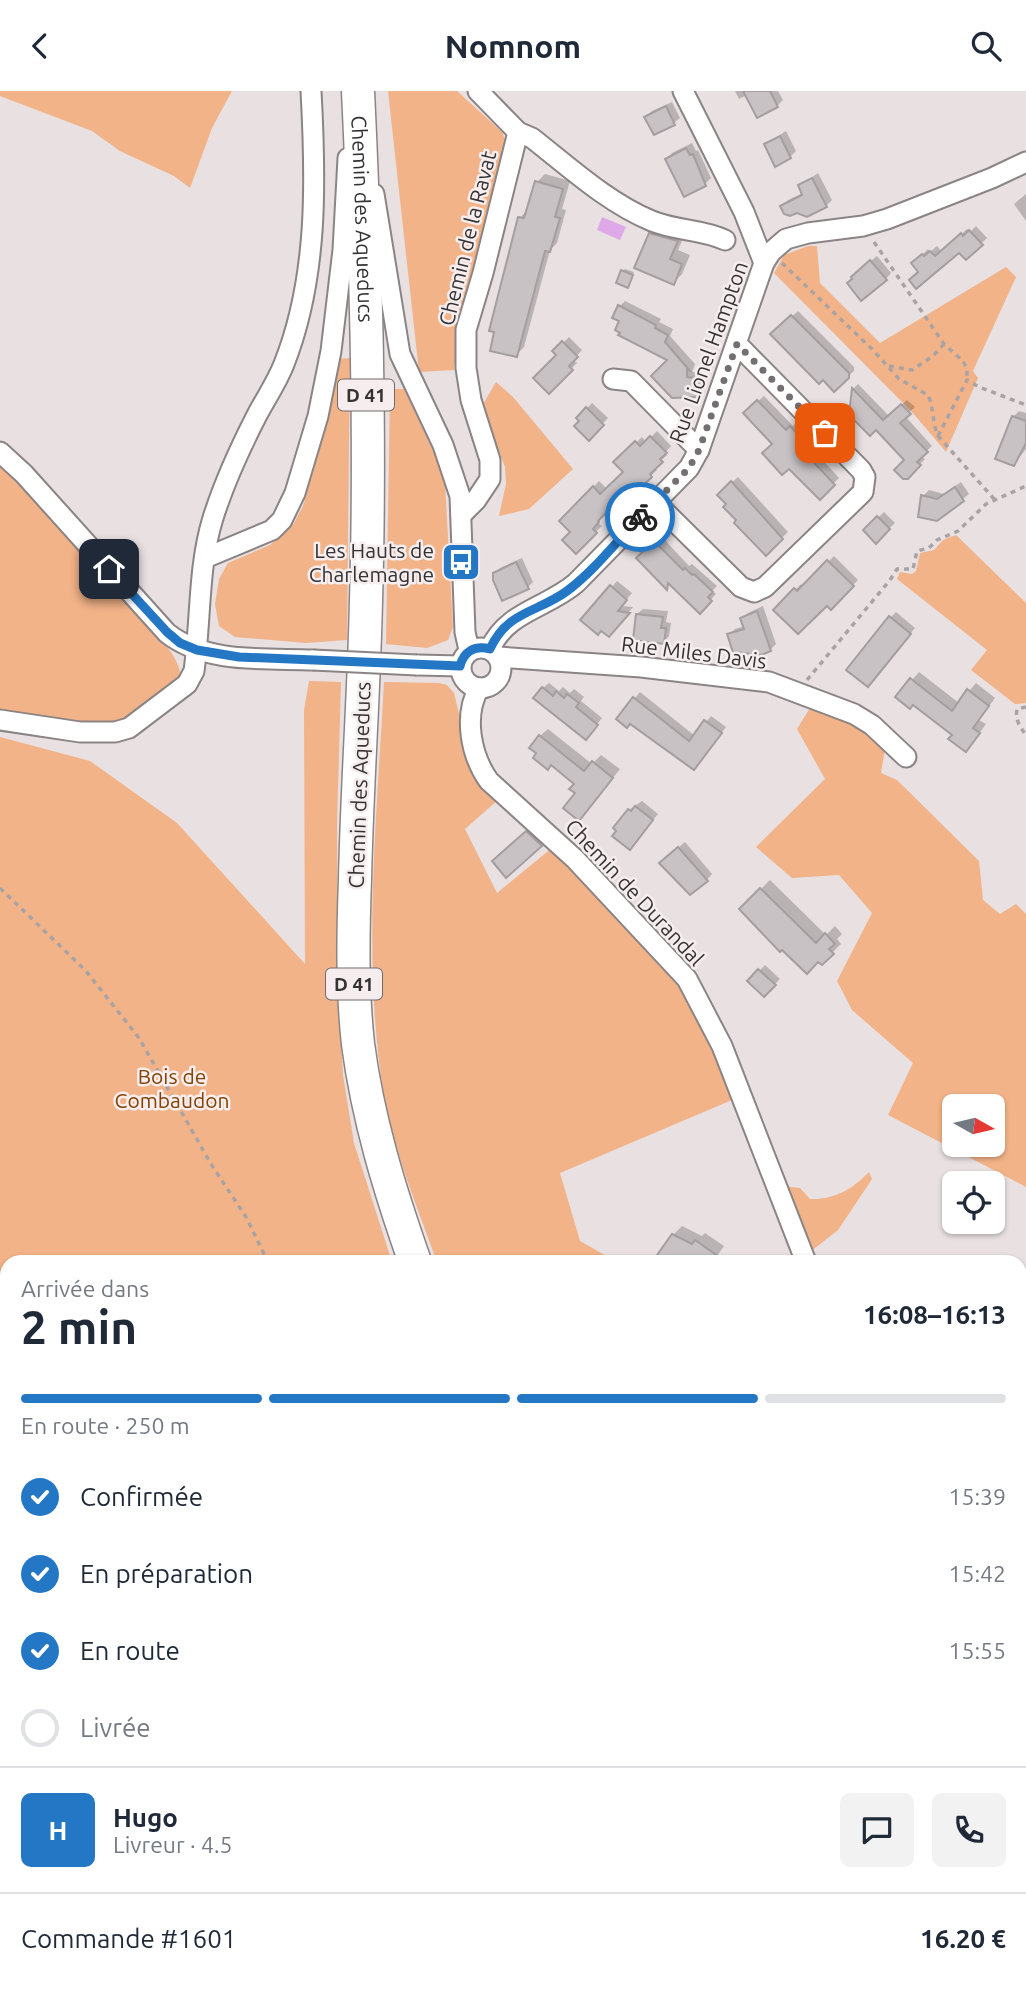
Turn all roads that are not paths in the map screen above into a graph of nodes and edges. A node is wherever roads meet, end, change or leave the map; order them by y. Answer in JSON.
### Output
{"nodes":[{"id":1,"x":311,"y":91,"type":"edge"},
{"id":2,"x":478,"y":91,"type":"edge"},
{"id":3,"x":683,"y":91,"type":"edge"},
{"id":4,"x":357,"y":101,"type":"edge"},
{"id":5,"x":518,"y":131,"type":"junction"},
{"id":6,"x":1026,"y":162,"type":"edge"},
{"id":7,"x":725,"y":240,"type":"dead end"},
{"id":8,"x":774,"y":251,"type":"junction"},
{"id":9,"x":737,"y":344,"type":"junction"},
{"id":10,"x":613,"y":379,"type":"dead end"},
{"id":11,"x":699,"y":450,"type":"junction"},
{"id":12,"x":0,"y":452,"type":"edge"},
{"id":13,"x":655,"y":502,"type":"junction"},
{"id":14,"x":461,"y":515,"type":"junction"},
{"id":15,"x":213,"y":518,"type":"junction"},
{"id":16,"x":255,"y":538,"type":"junction"},
{"id":17,"x":205,"y":558,"type":"junction"},
{"id":18,"x":197,"y":650,"type":"junction"},
{"id":19,"x":494,"y":653,"type":"junction"},
{"id":20,"x":465,"y":658,"type":"junction"},
{"id":21,"x":478,"y":688,"type":"junction"},
{"id":22,"x":0,"y":720,"type":"edge"},
{"id":23,"x":906,"y":757,"type":"dead end"},
{"id":24,"x":413,"y":1255,"type":"edge"},
{"id":25,"x":803,"y":1255,"type":"edge"}],
"edges":[{"from":1,"to":15,"type":"street"},
{"from":2,"to":5,"type":"street","name":"Chemin de la Ravat"},
{"from":3,"to":8,"type":"street"},
{"from":4,"to":14,"type":"street"},
{"from":4,"to":16,"type":"street"},
{"from":4,"to":24,"type":"main road","name":"Chemin des Aqueducs","number":"D 41"},
{"from":5,"to":7,"type":"street"},
{"from":5,"to":14,"type":"street","name":"Chemin de la Ravat"},
{"from":6,"to":8,"type":"street"},
{"from":8,"to":9,"type":"street","name":"Rue Lionel Hampton"},
{"from":9,"to":11,"type":"street","name":"Rue Lionel Hampton"},
{"from":9,"to":13,"type":"street"},
{"from":10,"to":11,"type":"street"},
{"from":11,"to":13,"type":"street","name":"Rue Lionel Hampton"},
{"from":12,"to":18,"type":"street"},
{"from":13,"to":19,"type":"street","name":"Rue Lionel Hampton"},
{"from":14,"to":20,"type":"street"},
{"from":15,"to":16,"type":"street"},
{"from":15,"to":17,"type":"street"},
{"from":16,"to":17,"type":"street"},
{"from":17,"to":18,"type":"street"},
{"from":18,"to":20,"type":"street","bridge":true},
{"from":18,"to":22,"type":"street"},
{"from":19,"to":20,"type":"street"},
{"from":19,"to":21,"type":"street"},
{"from":19,"to":23,"type":"street","name":"Rue Miles Davis"},
{"from":20,"to":21,"type":"street"},
{"from":21,"to":25,"type":"street","name":"Chemin de Durandal"}]}
